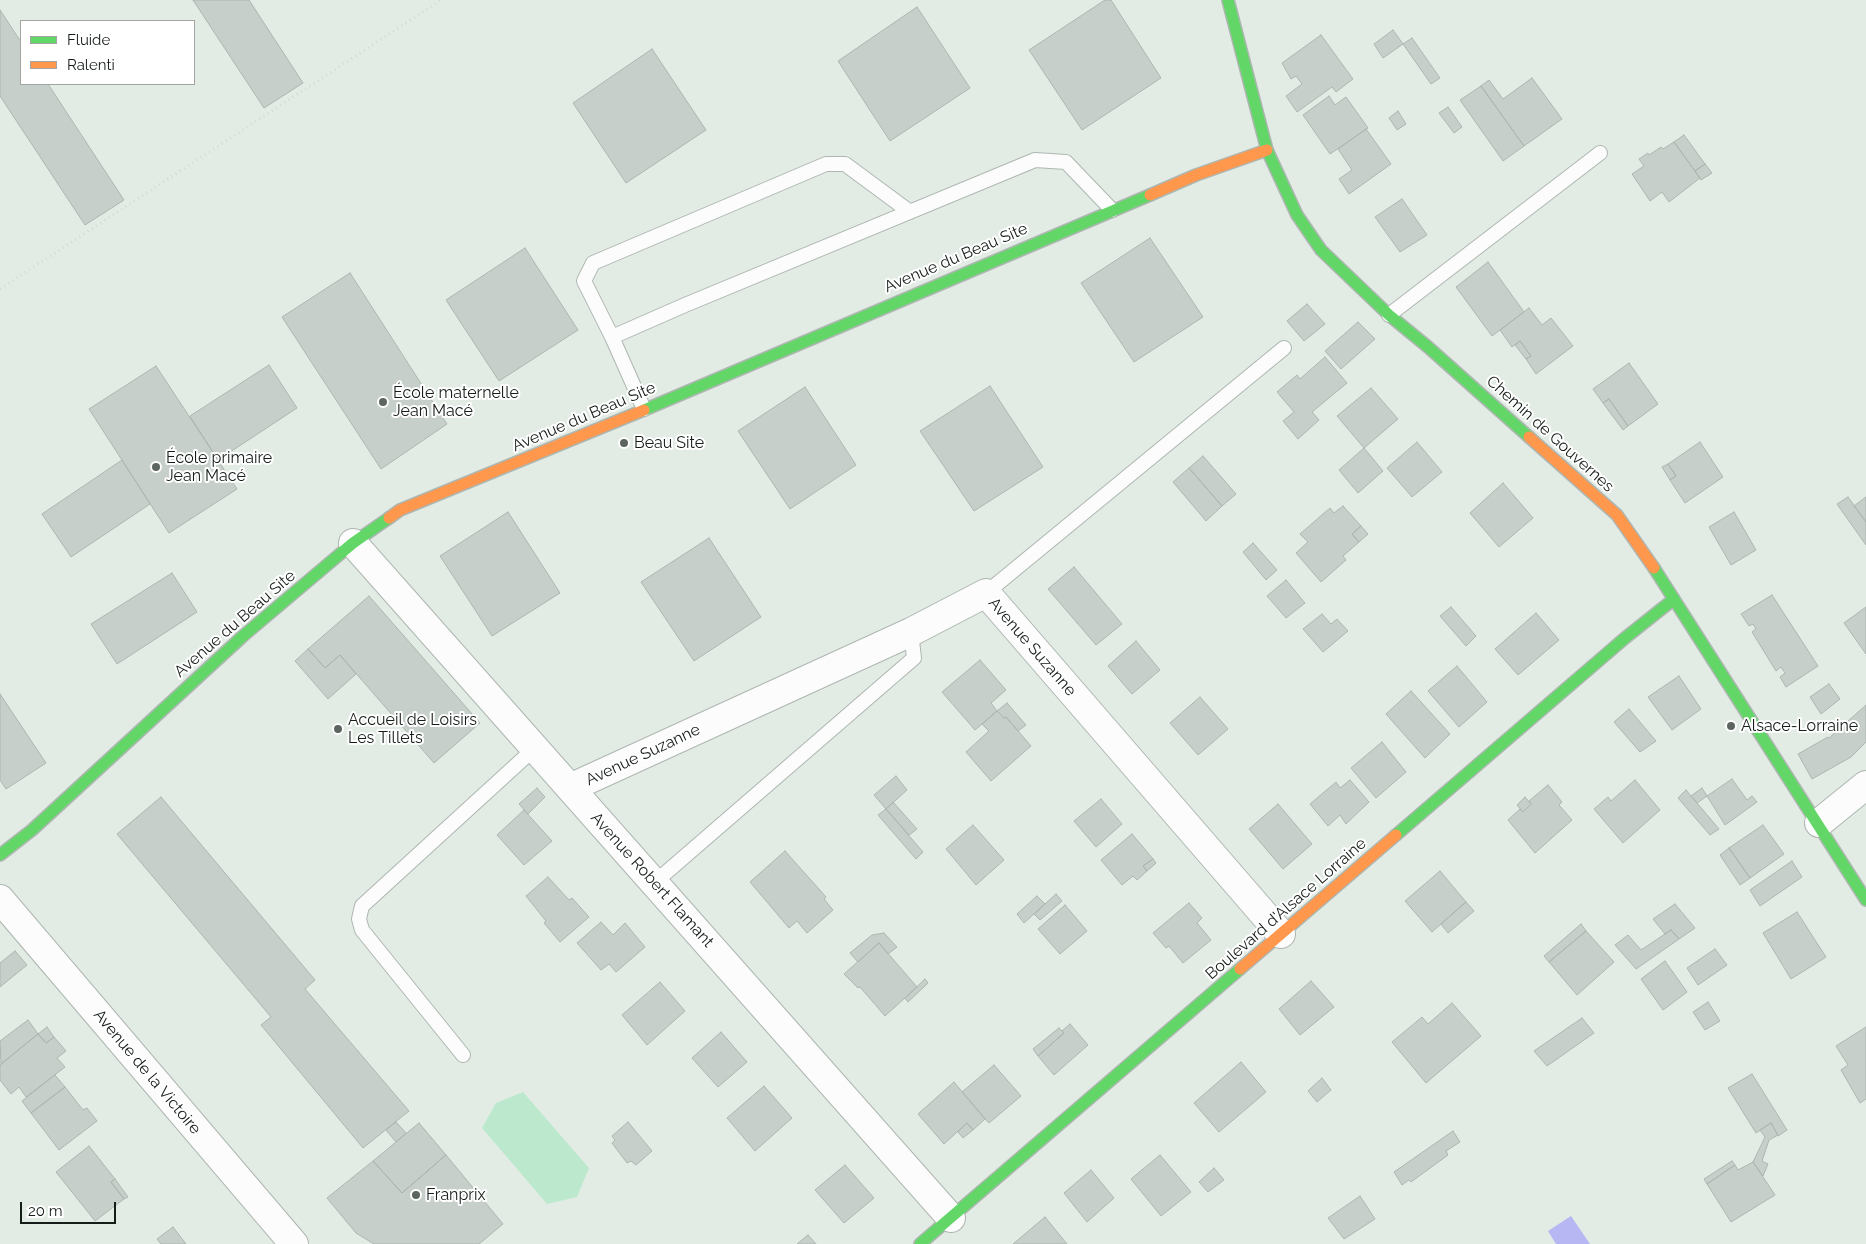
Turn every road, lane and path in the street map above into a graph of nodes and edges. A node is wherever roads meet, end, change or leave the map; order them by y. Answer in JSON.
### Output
{"nodes":[{"id":1,"x":441,"y":0,"type":"edge"},
{"id":2,"x":1228,"y":0,"type":"edge"},
{"id":3,"x":1267,"y":150,"type":"junction"},
{"id":4,"x":1600,"y":153,"type":"dead end"},
{"id":5,"x":1112,"y":210,"type":"junction"},
{"id":6,"x":910,"y":212,"type":"junction"},
{"id":7,"x":0,"y":289,"type":"edge"},
{"id":8,"x":1390,"y":315,"type":"junction"},
{"id":9,"x":612,"y":337,"type":"junction"},
{"id":10,"x":1284,"y":348,"type":"dead end"},
{"id":11,"x":644,"y":409,"type":"junction"},
{"id":12,"x":353,"y":543,"type":"junction"},
{"id":13,"x":986,"y":593,"type":"junction"},
{"id":14,"x":1674,"y":599,"type":"junction"},
{"id":15,"x":911,"y":632,"type":"junction"},
{"id":16,"x":535,"y":748,"type":"junction"},
{"id":17,"x":1866,"y":785,"type":"edge"},
{"id":18,"x":570,"y":788,"type":"junction"},
{"id":19,"x":1819,"y":823,"type":"junction"},
{"id":20,"x":0,"y":855,"type":"edge"},
{"id":21,"x":654,"y":883,"type":"junction"},
{"id":22,"x":0,"y":899,"type":"edge"},
{"id":23,"x":1866,"y":900,"type":"edge"},
{"id":24,"x":1281,"y":934,"type":"junction"},
{"id":25,"x":463,"y":1055,"type":"dead end"},
{"id":26,"x":951,"y":1218,"type":"junction"},
{"id":27,"x":294,"y":1244,"type":"edge"},
{"id":28,"x":920,"y":1244,"type":"edge"}],
"edges":[{"from":1,"to":7,"type":"path"},
{"from":2,"to":3,"type":"street","name":"Chemin de Gouvernes"},
{"from":3,"to":5,"type":"street","name":"Avenue du Beau Site"},
{"from":3,"to":8,"type":"street","name":"Chemin de Gouvernes"},
{"from":4,"to":8,"type":"lane"},
{"from":5,"to":6,"type":"lane"},
{"from":5,"to":11,"type":"street","name":"Avenue du Beau Site"},
{"from":6,"to":9,"type":"lane"},
{"from":6,"to":9,"type":"lane"},
{"from":8,"to":14,"type":"street","name":"Chemin de Gouvernes"},
{"from":9,"to":11,"type":"lane"},
{"from":10,"to":13,"type":"lane"},
{"from":11,"to":12,"type":"street","name":"Avenue du Beau Site"},
{"from":12,"to":16,"type":"street","name":"Avenue Robert Flamant"},
{"from":12,"to":20,"type":"street","name":"Avenue du Beau Site"},
{"from":13,"to":15,"type":"street","name":"Avenue Suzanne"},
{"from":13,"to":24,"type":"street","name":"Avenue Suzanne"},
{"from":14,"to":19,"type":"street","name":"Chemin de Gouvernes"},
{"from":14,"to":24,"type":"street","name":"Boulevard d'Alsace Lorraine"},
{"from":15,"to":18,"type":"street","name":"Avenue Suzanne"},
{"from":15,"to":21,"type":"lane"},
{"from":16,"to":18,"type":"street","name":"Avenue Robert Flamant"},
{"from":16,"to":25,"type":"lane"},
{"from":17,"to":19,"type":"street"},
{"from":18,"to":21,"type":"street","name":"Avenue Robert Flamant"},
{"from":19,"to":23,"type":"street","name":"Chemin de Gouvernes"},
{"from":21,"to":26,"type":"street","name":"Avenue Robert Flamant"},
{"from":22,"to":27,"type":"street","name":"Avenue de la Victoire"},
{"from":24,"to":26,"type":"street","name":"Boulevard d'Alsace Lorraine"},
{"from":26,"to":28,"type":"street","name":"Boulevard d'Alsace Lorraine"}]}
